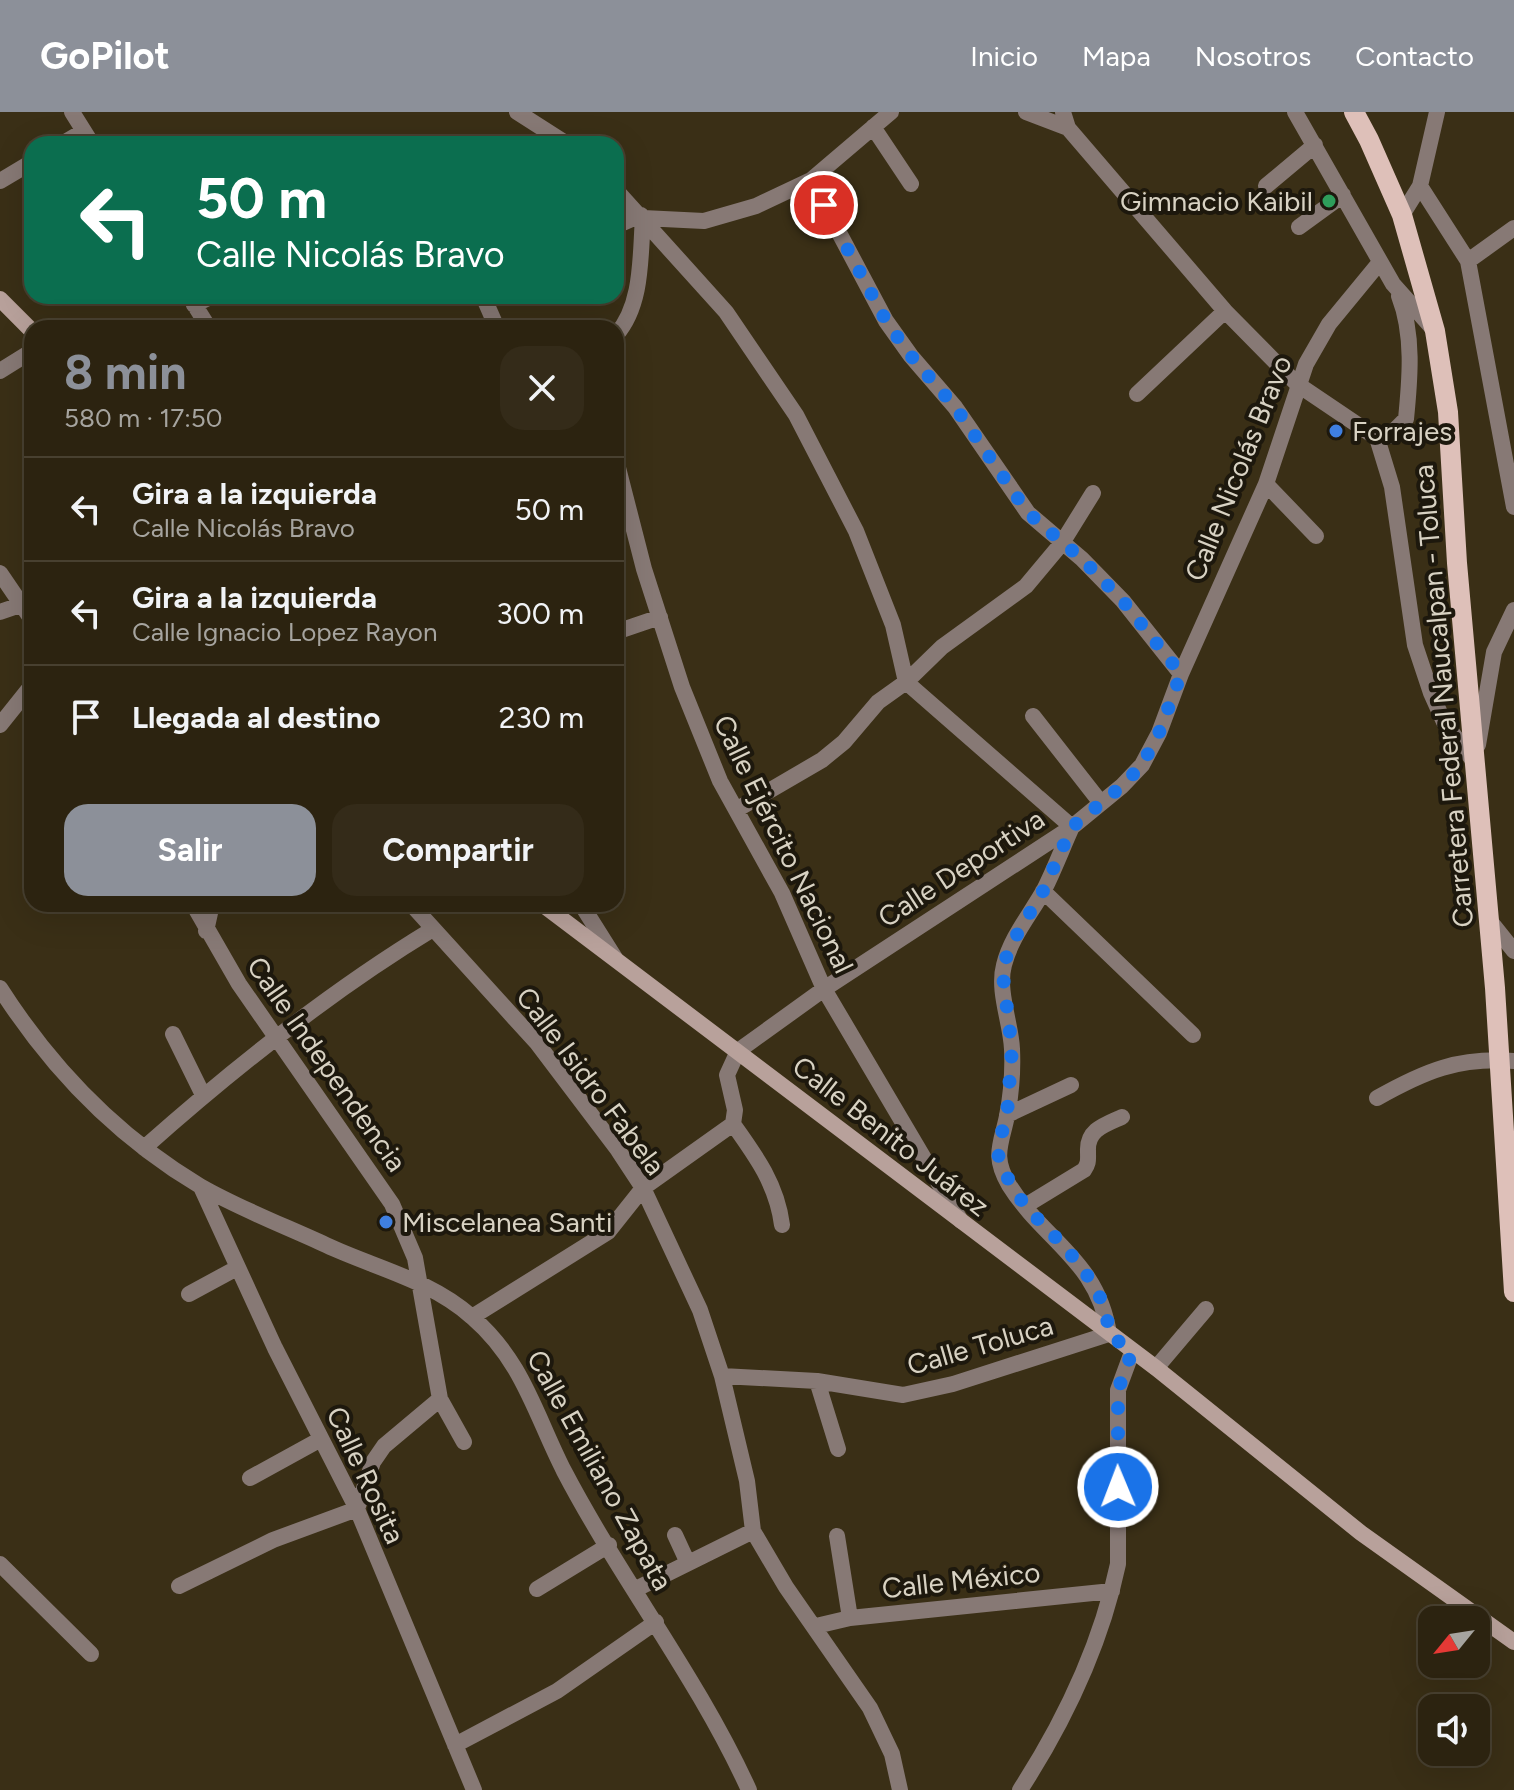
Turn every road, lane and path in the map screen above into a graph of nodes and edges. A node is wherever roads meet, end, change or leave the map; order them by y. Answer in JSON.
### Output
{"nodes":[{"id":1,"x":72,"y":112,"type":"edge"},
{"id":2,"x":517,"y":112,"type":"edge"},
{"id":3,"x":891,"y":112,"type":"edge"},
{"id":4,"x":1026,"y":112,"type":"edge"},
{"id":5,"x":1295,"y":112,"type":"edge"},
{"id":6,"x":1354,"y":112,"type":"edge"},
{"id":7,"x":1437,"y":112,"type":"edge"},
{"id":8,"x":1065,"y":120,"type":"edge"},
{"id":9,"x":873,"y":127,"type":"junction"},
{"id":10,"x":87,"y":136,"type":"edge"},
{"id":11,"x":554,"y":136,"type":"edge"},
{"id":12,"x":1315,"y":145,"type":"junction"},
{"id":13,"x":24,"y":167,"type":"edge"},
{"id":14,"x":811,"y":180,"type":"junction"},
{"id":15,"x":0,"y":181,"type":"edge"},
{"id":16,"x":911,"y":184,"type":"dead end"},
{"id":17,"x":1266,"y":186,"type":"dead end"},
{"id":18,"x":1420,"y":186,"type":"junction"},
{"id":19,"x":1343,"y":195,"type":"junction"},
{"id":20,"x":624,"y":198,"type":"edge"},
{"id":21,"x":1402,"y":215,"type":"junction"},
{"id":22,"x":642,"y":216,"type":"junction"},
{"id":23,"x":624,"y":223,"type":"edge"},
{"id":24,"x":1299,"y":227,"type":"dead end"},
{"id":25,"x":1514,"y":228,"type":"edge"},
{"id":26,"x":1468,"y":261,"type":"junction"},
{"id":27,"x":1380,"y":262,"type":"junction"},
{"id":28,"x":1393,"y":284,"type":"junction"},
{"id":29,"x":0,"y":299,"type":"edge"},
{"id":30,"x":1225,"y":311,"type":"junction"},
{"id":31,"x":24,"y":323,"type":"edge"},
{"id":32,"x":624,"y":326,"type":"edge"},
{"id":33,"x":1435,"y":331,"type":"junction"},
{"id":34,"x":24,"y":356,"type":"edge"},
{"id":35,"x":0,"y":371,"type":"edge"},
{"id":36,"x":1297,"y":384,"type":"junction"},
{"id":37,"x":1137,"y":394,"type":"dead end"},
{"id":38,"x":1377,"y":438,"type":"junction"},
{"id":39,"x":1266,"y":484,"type":"junction"},
{"id":40,"x":624,"y":489,"type":"edge"},
{"id":41,"x":1093,"y":493,"type":"dead end"},
{"id":42,"x":1514,"y":507,"type":"edge"},
{"id":43,"x":1316,"y":536,"type":"dead end"},
{"id":44,"x":1062,"y":543,"type":"junction"},
{"id":45,"x":0,"y":573,"type":"edge"},
{"id":46,"x":24,"y":601,"type":"edge"},
{"id":47,"x":24,"y":604,"type":"edge"},
{"id":48,"x":1514,"y":610,"type":"edge"},
{"id":49,"x":0,"y":612,"type":"edge"},
{"id":50,"x":660,"y":617,"type":"junction"},
{"id":51,"x":624,"y":629,"type":"edge"},
{"id":52,"x":1181,"y":674,"type":"junction"},
{"id":53,"x":906,"y":682,"type":"junction"},
{"id":54,"x":24,"y":695,"type":"edge"},
{"id":55,"x":1033,"y":716,"type":"dead end"},
{"id":56,"x":0,"y":725,"type":"edge"},
{"id":57,"x":1475,"y":763,"type":"junction"},
{"id":58,"x":1101,"y":803,"type":"junction"},
{"id":59,"x":736,"y":810,"type":"junction"},
{"id":60,"x":1072,"y":827,"type":"junction"},
{"id":61,"x":1043,"y":891,"type":"junction"},
{"id":62,"x":197,"y":912,"type":"edge"},
{"id":63,"x":210,"y":912,"type":"edge"},
{"id":64,"x":418,"y":912,"type":"edge"},
{"id":65,"x":553,"y":912,"type":"edge"},
{"id":66,"x":586,"y":912,"type":"edge"},
{"id":67,"x":1490,"y":921,"type":"junction"},
{"id":68,"x":433,"y":929,"type":"junction"},
{"id":69,"x":206,"y":931,"type":"junction"},
{"id":70,"x":1511,"y":939,"type":"edge"},
{"id":71,"x":616,"y":960,"type":"junction"},
{"id":72,"x":0,"y":988,"type":"edge"},
{"id":73,"x":824,"y":989,"type":"junction"},
{"id":74,"x":173,"y":1034,"type":"dead end"},
{"id":75,"x":1193,"y":1035,"type":"dead end"},
{"id":76,"x":275,"y":1037,"type":"junction"},
{"id":77,"x":738,"y":1051,"type":"junction"},
{"id":78,"x":1507,"y":1060,"type":"edge"},
{"id":79,"x":1071,"y":1085,"type":"dead end"},
{"id":80,"x":203,"y":1095,"type":"junction"},
{"id":81,"x":1377,"y":1098,"type":"dead end"},
{"id":82,"x":1007,"y":1115,"type":"junction"},
{"id":83,"x":1122,"y":1117,"type":"dead end"},
{"id":84,"x":733,"y":1124,"type":"junction"},
{"id":85,"x":1509,"y":1137,"type":"edge"},
{"id":86,"x":144,"y":1148,"type":"junction"},
{"id":87,"x":201,"y":1187,"type":"junction"},
{"id":88,"x":643,"y":1188,"type":"junction"},
{"id":89,"x":1025,"y":1206,"type":"junction"},
{"id":90,"x":782,"y":1225,"type":"dead end"},
{"id":91,"x":964,"y":1225,"type":"junction"},
{"id":92,"x":237,"y":1268,"type":"junction"},
{"id":93,"x":419,"y":1282,"type":"junction"},
{"id":94,"x":1513,"y":1282,"type":"edge"},
{"id":95,"x":189,"y":1294,"type":"dead end"},
{"id":96,"x":1206,"y":1309,"type":"dead end"},
{"id":97,"x":472,"y":1317,"type":"junction"},
{"id":98,"x":1109,"y":1334,"type":"junction"},
{"id":99,"x":1132,"y":1352,"type":"junction"},
{"id":100,"x":1156,"y":1368,"type":"junction"},
{"id":101,"x":722,"y":1376,"type":"junction"},
{"id":102,"x":817,"y":1381,"type":"junction"},
{"id":103,"x":440,"y":1399,"type":"junction"},
{"id":104,"x":321,"y":1439,"type":"junction"},
{"id":105,"x":464,"y":1442,"type":"dead end"},
{"id":106,"x":838,"y":1449,"type":"dead end"},
{"id":107,"x":250,"y":1478,"type":"dead end"},
{"id":108,"x":357,"y":1509,"type":"junction"},
{"id":109,"x":753,"y":1531,"type":"junction"},
{"id":110,"x":675,"y":1535,"type":"dead end"},
{"id":111,"x":837,"y":1536,"type":"dead end"},
{"id":112,"x":609,"y":1545,"type":"junction"},
{"id":113,"x":687,"y":1561,"type":"junction"},
{"id":114,"x":0,"y":1564,"type":"edge"},
{"id":115,"x":179,"y":1586,"type":"dead end"},
{"id":116,"x":537,"y":1589,"type":"dead end"},
{"id":117,"x":636,"y":1589,"type":"junction"},
{"id":118,"x":1112,"y":1591,"type":"junction"},
{"id":119,"x":850,"y":1618,"type":"junction"},
{"id":120,"x":656,"y":1622,"type":"junction"},
{"id":121,"x":816,"y":1626,"type":"junction"},
{"id":122,"x":1514,"y":1642,"type":"edge"},
{"id":123,"x":91,"y":1654,"type":"dead end"},
{"id":124,"x":455,"y":1745,"type":"junction"},
{"id":125,"x":474,"y":1790,"type":"edge"},
{"id":126,"x":749,"y":1790,"type":"edge"},
{"id":127,"x":900,"y":1790,"type":"edge"},
{"id":128,"x":1020,"y":1790,"type":"edge"}],
"edges":[{"from":1,"to":10,"type":"street"},
{"from":2,"to":11,"type":"street"},
{"from":3,"to":9,"type":"street"},
{"from":4,"to":8,"type":"street"},
{"from":5,"to":12,"type":"street"},
{"from":6,"to":21,"type":"main road","name":"Carretera Federal Naucalpan - Toluca"},
{"from":7,"to":18,"type":"street"},
{"from":8,"to":30,"type":"street"},
{"from":9,"to":14,"type":"street"},
{"from":9,"to":16,"type":"street"},
{"from":12,"to":17,"type":"street"},
{"from":12,"to":19,"type":"street"},
{"from":13,"to":15,"type":"street"},
{"from":14,"to":22,"type":"street"},
{"from":14,"to":44,"type":"street"},
{"from":18,"to":21,"type":"street"},
{"from":18,"to":26,"type":"street"},
{"from":19,"to":24,"type":"street"},
{"from":19,"to":27,"type":"street"},
{"from":20,"to":22,"type":"street"},
{"from":21,"to":33,"type":"main road","name":"Carretera Federal Naucalpan - Toluca"},
{"from":22,"to":23,"type":"street"},
{"from":22,"to":32,"type":"street"},
{"from":22,"to":53,"type":"street"},
{"from":25,"to":26,"type":"street"},
{"from":26,"to":42,"type":"street"},
{"from":27,"to":28,"type":"street"},
{"from":27,"to":36,"type":"street","name":"Calle Nicolás Bravo"},
{"from":28,"to":33,"type":"street"},
{"from":28,"to":38,"type":"street"},
{"from":29,"to":31,"type":"main road"},
{"from":30,"to":36,"type":"street"},
{"from":30,"to":37,"type":"street"},
{"from":33,"to":57,"type":"main road","name":"Carretera Federal Naucalpan - Toluca"},
{"from":34,"to":35,"type":"street"},
{"from":36,"to":38,"type":"street"},
{"from":36,"to":39,"type":"street","name":"Calle Nicolás Bravo"},
{"from":38,"to":57,"type":"street"},
{"from":39,"to":43,"type":"street"},
{"from":39,"to":52,"type":"street","name":"Calle Nicolás Bravo"},
{"from":40,"to":50,"type":"street","name":"Calle Ejército Nacional"},
{"from":41,"to":44,"type":"street"},
{"from":44,"to":52,"type":"street"},
{"from":44,"to":53,"type":"street"},
{"from":45,"to":46,"type":"street"},
{"from":47,"to":49,"type":"street"},
{"from":48,"to":57,"type":"street"},
{"from":50,"to":51,"type":"street"},
{"from":50,"to":59,"type":"street","name":"Calle Ejército Nacional"},
{"from":52,"to":58,"type":"street","name":"Calle Nicolás Bravo"},
{"from":53,"to":59,"type":"street"},
{"from":53,"to":60,"type":"street"},
{"from":54,"to":56,"type":"street"},
{"from":55,"to":58,"type":"street"},
{"from":57,"to":67,"type":"main road","name":"Carretera Federal Naucalpan - Toluca"},
{"from":58,"to":60,"type":"street","name":"Calle Nicolás Bravo"},
{"from":59,"to":73,"type":"street","name":"Calle Ejército Nacional"},
{"from":60,"to":61,"type":"street","name":"Calle Nicolás Bravo"},
{"from":60,"to":73,"type":"street","name":"Calle Deportiva"},
{"from":61,"to":75,"type":"street"},
{"from":61,"to":82,"type":"street","name":"Calle Nicolás Bravo"},
{"from":62,"to":69,"type":"street","name":"Calle Independencia"},
{"from":63,"to":69,"type":"street"},
{"from":64,"to":68,"type":"street","name":"Calle Isidro Fabela"},
{"from":65,"to":71,"type":"main road","name":"Calle Benito Juárez"},
{"from":66,"to":71,"type":"street"},
{"from":67,"to":70,"type":"street"},
{"from":67,"to":78,"type":"main road","name":"Carretera Federal Naucalpan - Toluca"},
{"from":68,"to":76,"type":"street"},
{"from":68,"to":88,"type":"street","name":"Calle Isidro Fabela"},
{"from":69,"to":76,"type":"street","name":"Calle Independencia"},
{"from":71,"to":77,"type":"main road","name":"Calle Benito Juárez"},
{"from":72,"to":86,"type":"street","name":"Calle Emiliano Zapata"},
{"from":73,"to":77,"type":"street","name":"Calle Deportiva"},
{"from":73,"to":91,"type":"street","name":"Calle Ejército Nacional"},
{"from":74,"to":80,"type":"street"},
{"from":76,"to":80,"type":"street"},
{"from":76,"to":93,"type":"street","name":"Calle Independencia"},
{"from":77,"to":84,"type":"street"},
{"from":77,"to":91,"type":"main road","name":"Calle Benito Juárez"},
{"from":78,"to":81,"type":"street"},
{"from":78,"to":85,"type":"main road","name":"Carretera Federal Naucalpan - Toluca"},
{"from":79,"to":82,"type":"street"},
{"from":80,"to":86,"type":"street"},
{"from":82,"to":89,"type":"street","name":"Calle Nicolás Bravo"},
{"from":83,"to":89,"type":"street"},
{"from":84,"to":88,"type":"street"},
{"from":84,"to":90,"type":"street"},
{"from":85,"to":94,"type":"main road","name":"Carretera Federal Naucalpan - Toluca"},
{"from":86,"to":87,"type":"street","name":"Calle Emiliano Zapata"},
{"from":87,"to":92,"type":"street","name":"Calle Rosita"},
{"from":87,"to":93,"type":"street","name":"Calle Emiliano Zapata"},
{"from":88,"to":97,"type":"street"},
{"from":88,"to":101,"type":"street","name":"Calle Isidro Fabela"},
{"from":89,"to":98,"type":"street","name":"Calle Nicolás Bravo"},
{"from":91,"to":98,"type":"main road","name":"Calle Benito Juárez"},
{"from":92,"to":95,"type":"street"},
{"from":92,"to":104,"type":"street","name":"Calle Rosita"},
{"from":93,"to":97,"type":"street","name":"Calle Emiliano Zapata"},
{"from":93,"to":103,"type":"street","name":"Calle Independencia"},
{"from":96,"to":100,"type":"street"},
{"from":97,"to":112,"type":"street","name":"Calle Emiliano Zapata"},
{"from":98,"to":99,"type":"main road","name":"Calle Benito Juárez"},
{"from":98,"to":102,"type":"street","name":"Calle Toluca"},
{"from":99,"to":100,"type":"main road","name":"Calle Benito Juárez"},
{"from":99,"to":118,"type":"street"},
{"from":100,"to":122,"type":"main road","name":"Calle Benito Juárez"},
{"from":101,"to":102,"type":"street","name":"Calle Toluca"},
{"from":101,"to":109,"type":"street","name":"Calle Isidro Fabela"},
{"from":102,"to":106,"type":"street"},
{"from":103,"to":105,"type":"street","name":"Calle Independencia"},
{"from":103,"to":108,"type":"street"},
{"from":104,"to":107,"type":"street"},
{"from":104,"to":108,"type":"street","name":"Calle Rosita"},
{"from":108,"to":115,"type":"street"},
{"from":108,"to":124,"type":"street","name":"Calle Rosita"},
{"from":109,"to":113,"type":"street"},
{"from":109,"to":121,"type":"street","name":"Calle Isidro Fabela"},
{"from":110,"to":113,"type":"street"},
{"from":111,"to":119,"type":"street"},
{"from":112,"to":116,"type":"street"},
{"from":112,"to":117,"type":"street","name":"Calle Emiliano Zapata"},
{"from":113,"to":117,"type":"street"},
{"from":114,"to":123,"type":"street"},
{"from":117,"to":120,"type":"street","name":"Calle Emiliano Zapata"},
{"from":118,"to":119,"type":"street","name":"Calle México"},
{"from":118,"to":128,"type":"street"},
{"from":119,"to":121,"type":"street","name":"Calle México"},
{"from":120,"to":124,"type":"street"},
{"from":120,"to":126,"type":"street","name":"Calle Emiliano Zapata"},
{"from":121,"to":127,"type":"street","name":"Calle Isidro Fabela"},
{"from":124,"to":125,"type":"street","name":"Calle Rosita"}]}
